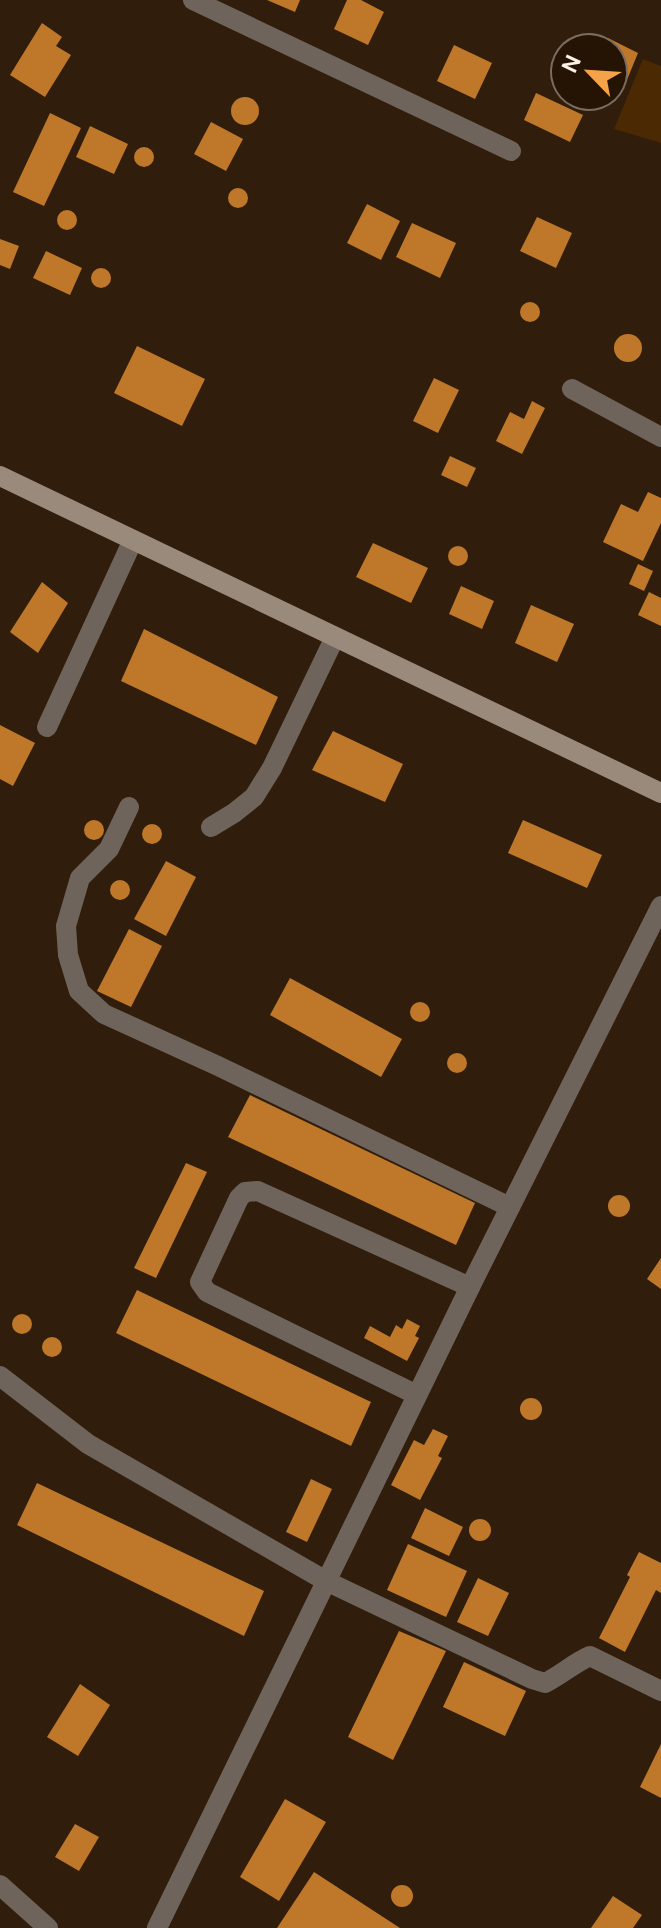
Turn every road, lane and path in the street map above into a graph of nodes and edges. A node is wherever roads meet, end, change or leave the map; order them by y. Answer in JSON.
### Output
{"nodes":[{"id":1,"x":193,"y":0,"type":"edge"},
{"id":2,"x":511,"y":151,"type":"dead end"},
{"id":3,"x":572,"y":389,"type":"dead end"},
{"id":4,"x":661,"y":437,"type":"edge"},
{"id":5,"x":0,"y":476,"type":"edge"},
{"id":6,"x":133,"y":540,"type":"junction"},
{"id":7,"x":335,"y":637,"type":"junction"},
{"id":8,"x":47,"y":727,"type":"dead end"},
{"id":9,"x":661,"y":793,"type":"edge"},
{"id":10,"x":129,"y":807,"type":"dead end"},
{"id":11,"x":211,"y":827,"type":"dead end"},
{"id":12,"x":661,"y":906,"type":"edge"},
{"id":13,"x":510,"y":1207,"type":"junction"},
{"id":14,"x":470,"y":1287,"type":"junction"},
{"id":15,"x":0,"y":1376,"type":"edge"},
{"id":16,"x":417,"y":1395,"type":"junction"},
{"id":17,"x":326,"y":1581,"type":"junction"},
{"id":18,"x":661,"y":1691,"type":"edge"},
{"id":19,"x":0,"y":1885,"type":"edge"},
{"id":20,"x":48,"y":1928,"type":"edge"},
{"id":21,"x":157,"y":1928,"type":"edge"}],
"edges":[{"from":1,"to":2,"type":"street"},
{"from":3,"to":4,"type":"street"},
{"from":5,"to":6,"type":"main road"},
{"from":6,"to":7,"type":"main road"},
{"from":6,"to":8,"type":"street"},
{"from":7,"to":9,"type":"main road"},
{"from":7,"to":11,"type":"street"},
{"from":10,"to":13,"type":"street"},
{"from":12,"to":13,"type":"street"},
{"from":13,"to":14,"type":"street"},
{"from":14,"to":16,"type":"street"},
{"from":14,"to":16,"type":"street"},
{"from":15,"to":17,"type":"street"},
{"from":16,"to":17,"type":"street"},
{"from":17,"to":18,"type":"street"},
{"from":17,"to":21,"type":"street"},
{"from":19,"to":20,"type":"street"}]}
